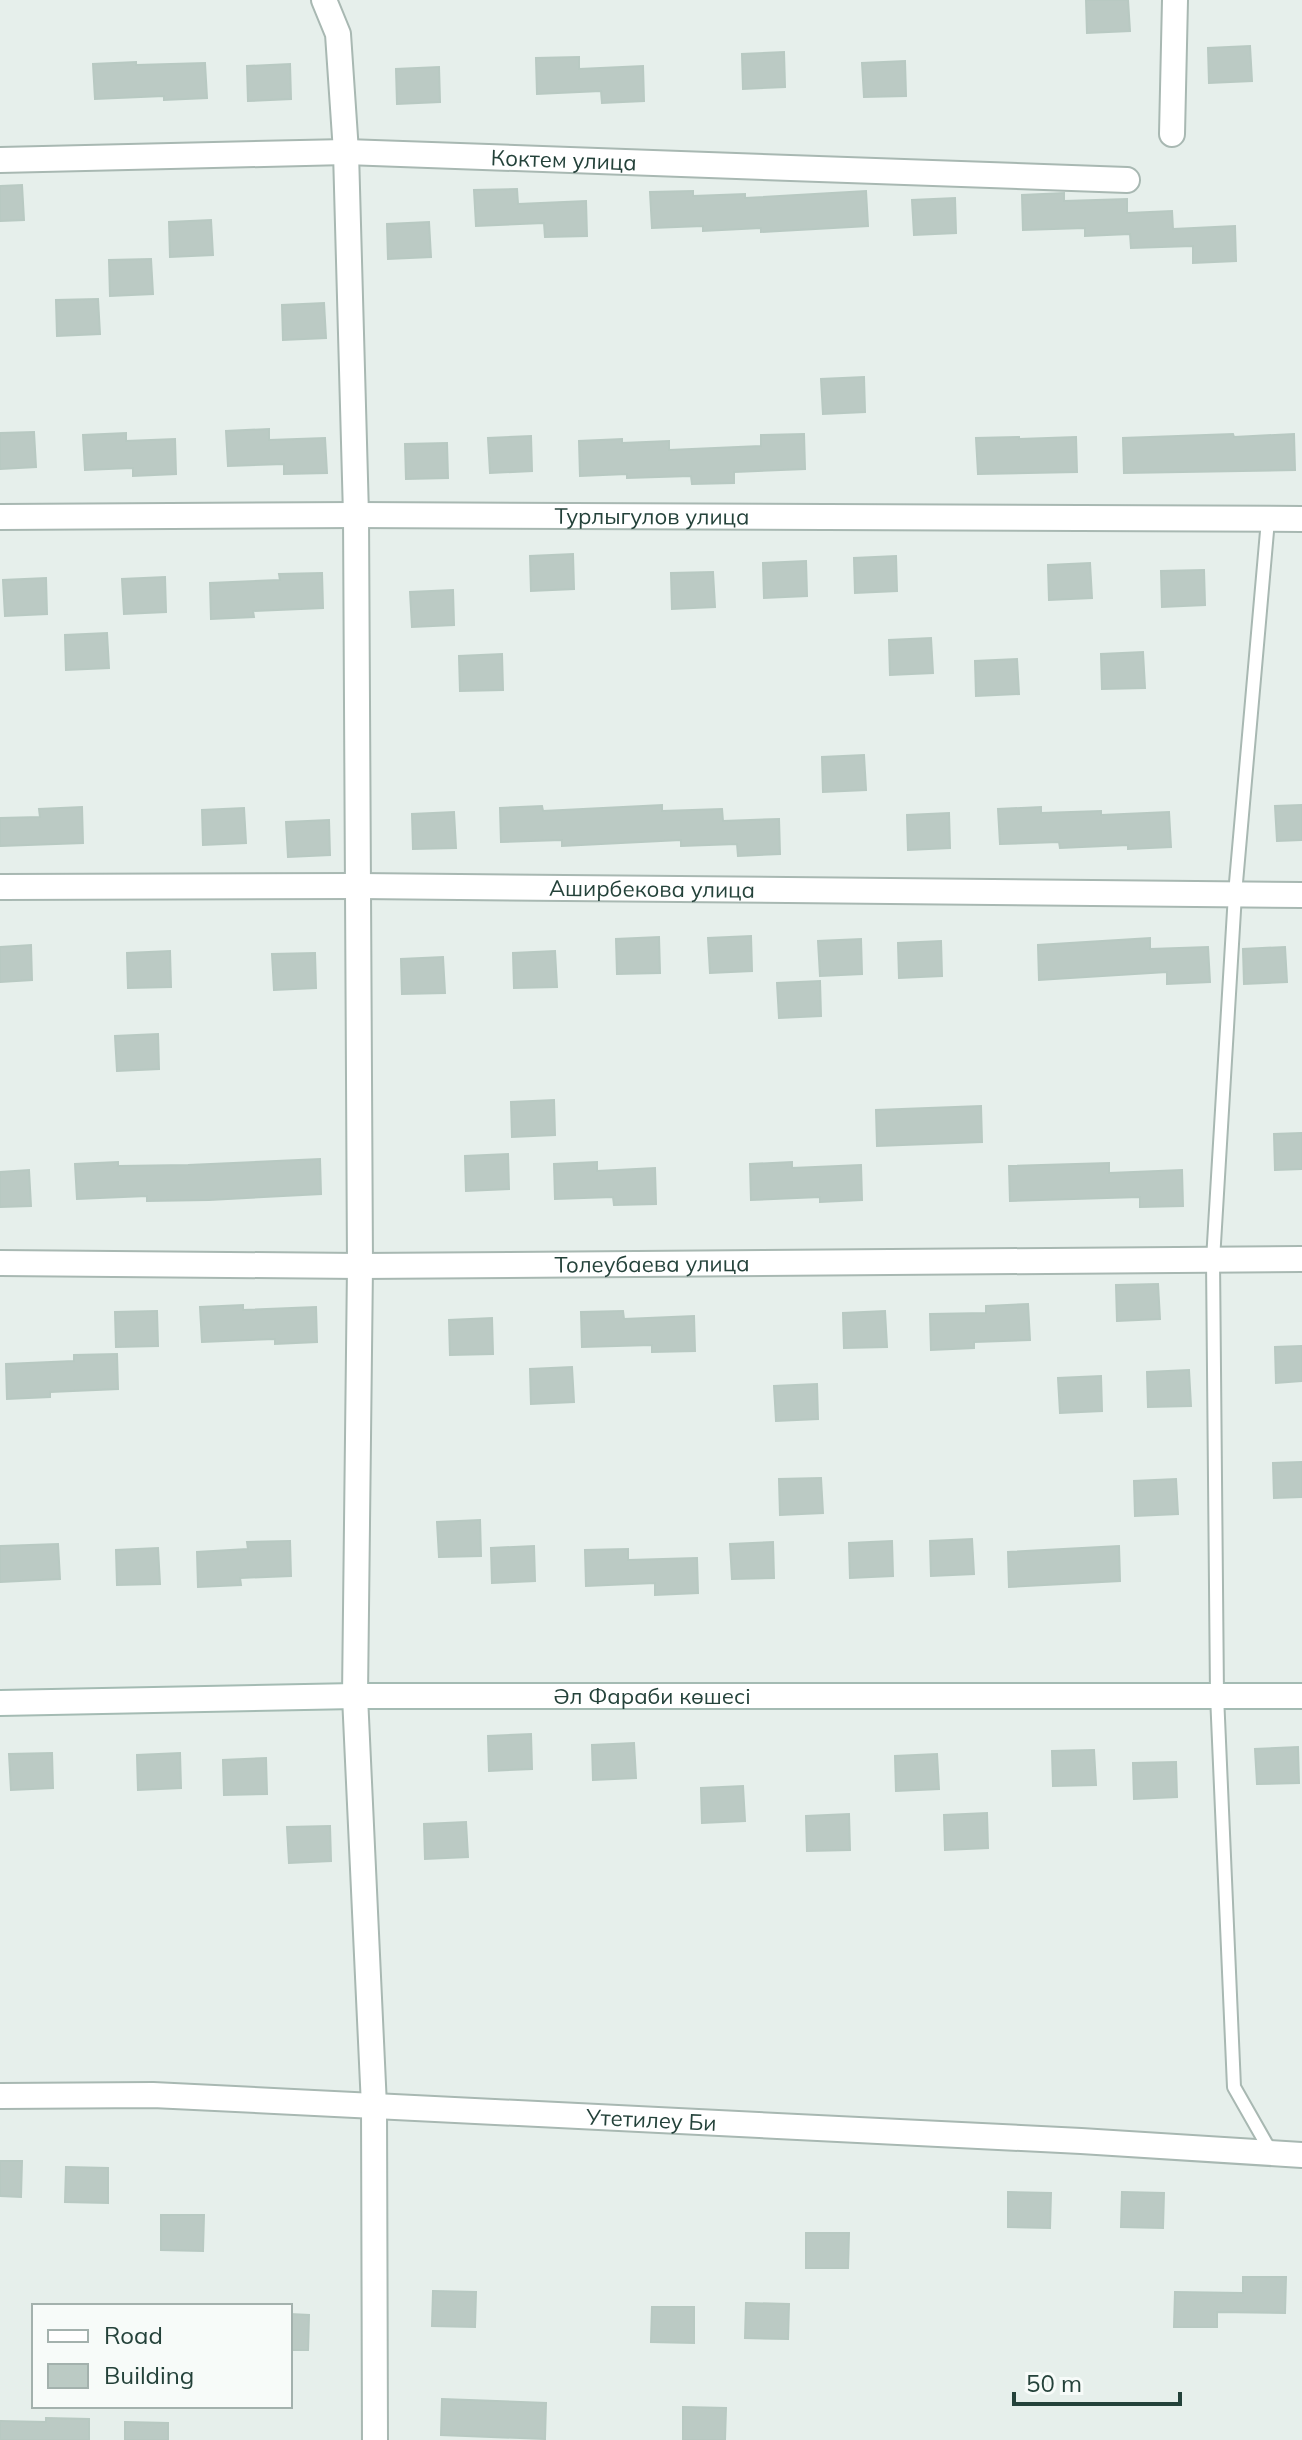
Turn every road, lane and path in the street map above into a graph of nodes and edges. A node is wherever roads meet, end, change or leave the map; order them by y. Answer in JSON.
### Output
{"nodes":[{"id":1,"x":324,"y":0,"type":"edge"},
{"id":2,"x":1175,"y":0,"type":"edge"},
{"id":3,"x":1172,"y":134,"type":"dead end"},
{"id":4,"x":346,"y":152,"type":"junction"},
{"id":5,"x":0,"y":160,"type":"edge"},
{"id":6,"x":1127,"y":180,"type":"dead end"},
{"id":7,"x":356,"y":515,"type":"junction"},
{"id":8,"x":0,"y":517,"type":"edge"},
{"id":9,"x":1302,"y":519,"type":"edge"},
{"id":10,"x":1268,"y":520,"type":"junction"},
{"id":11,"x":359,"y":886,"type":"junction"},
{"id":12,"x":0,"y":887,"type":"edge"},
{"id":13,"x":1235,"y":894,"type":"junction"},
{"id":14,"x":1302,"y":895,"type":"edge"},
{"id":15,"x":1302,"y":1259,"type":"edge"},
{"id":16,"x":1213,"y":1260,"type":"junction"},
{"id":17,"x":0,"y":1263,"type":"edge"},
{"id":18,"x":360,"y":1266,"type":"junction"},
{"id":19,"x":1217,"y":1695,"type":"junction"},
{"id":20,"x":355,"y":1696,"type":"junction"},
{"id":21,"x":1302,"y":1696,"type":"edge"},
{"id":22,"x":0,"y":1703,"type":"edge"},
{"id":23,"x":0,"y":2096,"type":"edge"},
{"id":24,"x":374,"y":2106,"type":"junction"},
{"id":25,"x":1271,"y":2153,"type":"junction"},
{"id":26,"x":1302,"y":2155,"type":"edge"},
{"id":27,"x":375,"y":2440,"type":"edge"}],
"edges":[{"from":1,"to":4,"type":"street"},
{"from":2,"to":3,"type":"street"},
{"from":4,"to":5,"type":"street","name":"Коктем улица"},
{"from":4,"to":6,"type":"street","name":"Коктем улица"},
{"from":4,"to":7,"type":"street"},
{"from":7,"to":8,"type":"street","name":"Турлыгулов улица"},
{"from":7,"to":10,"type":"street","name":"Турлыгулов улица"},
{"from":7,"to":11,"type":"street"},
{"from":9,"to":10,"type":"street","name":"Турлыгулов улица"},
{"from":10,"to":13,"type":"lane"},
{"from":11,"to":12,"type":"street","name":"Аширбекова улица"},
{"from":11,"to":13,"type":"street","name":"Аширбекова улица"},
{"from":11,"to":18,"type":"street"},
{"from":13,"to":14,"type":"street","name":"Аширбекова улица"},
{"from":13,"to":16,"type":"lane"},
{"from":15,"to":16,"type":"street","name":"Толеубаева улица"},
{"from":16,"to":18,"type":"street","name":"Толеубаева улица"},
{"from":16,"to":19,"type":"lane"},
{"from":17,"to":18,"type":"street","name":"Толеубаева улица"},
{"from":18,"to":20,"type":"street"},
{"from":19,"to":20,"type":"street","name":"Әл Фараби көшесі"},
{"from":19,"to":21,"type":"street","name":"Әл Фараби көшесі"},
{"from":19,"to":25,"type":"lane"},
{"from":20,"to":22,"type":"street","name":"Әл Фараби көшесі"},
{"from":20,"to":24,"type":"street"},
{"from":23,"to":24,"type":"street","name":"Утетилеу Би"},
{"from":24,"to":25,"type":"street","name":"Утетилеу Би"},
{"from":24,"to":27,"type":"street"},
{"from":25,"to":26,"type":"street","name":"Утетилеу Би"}]}
